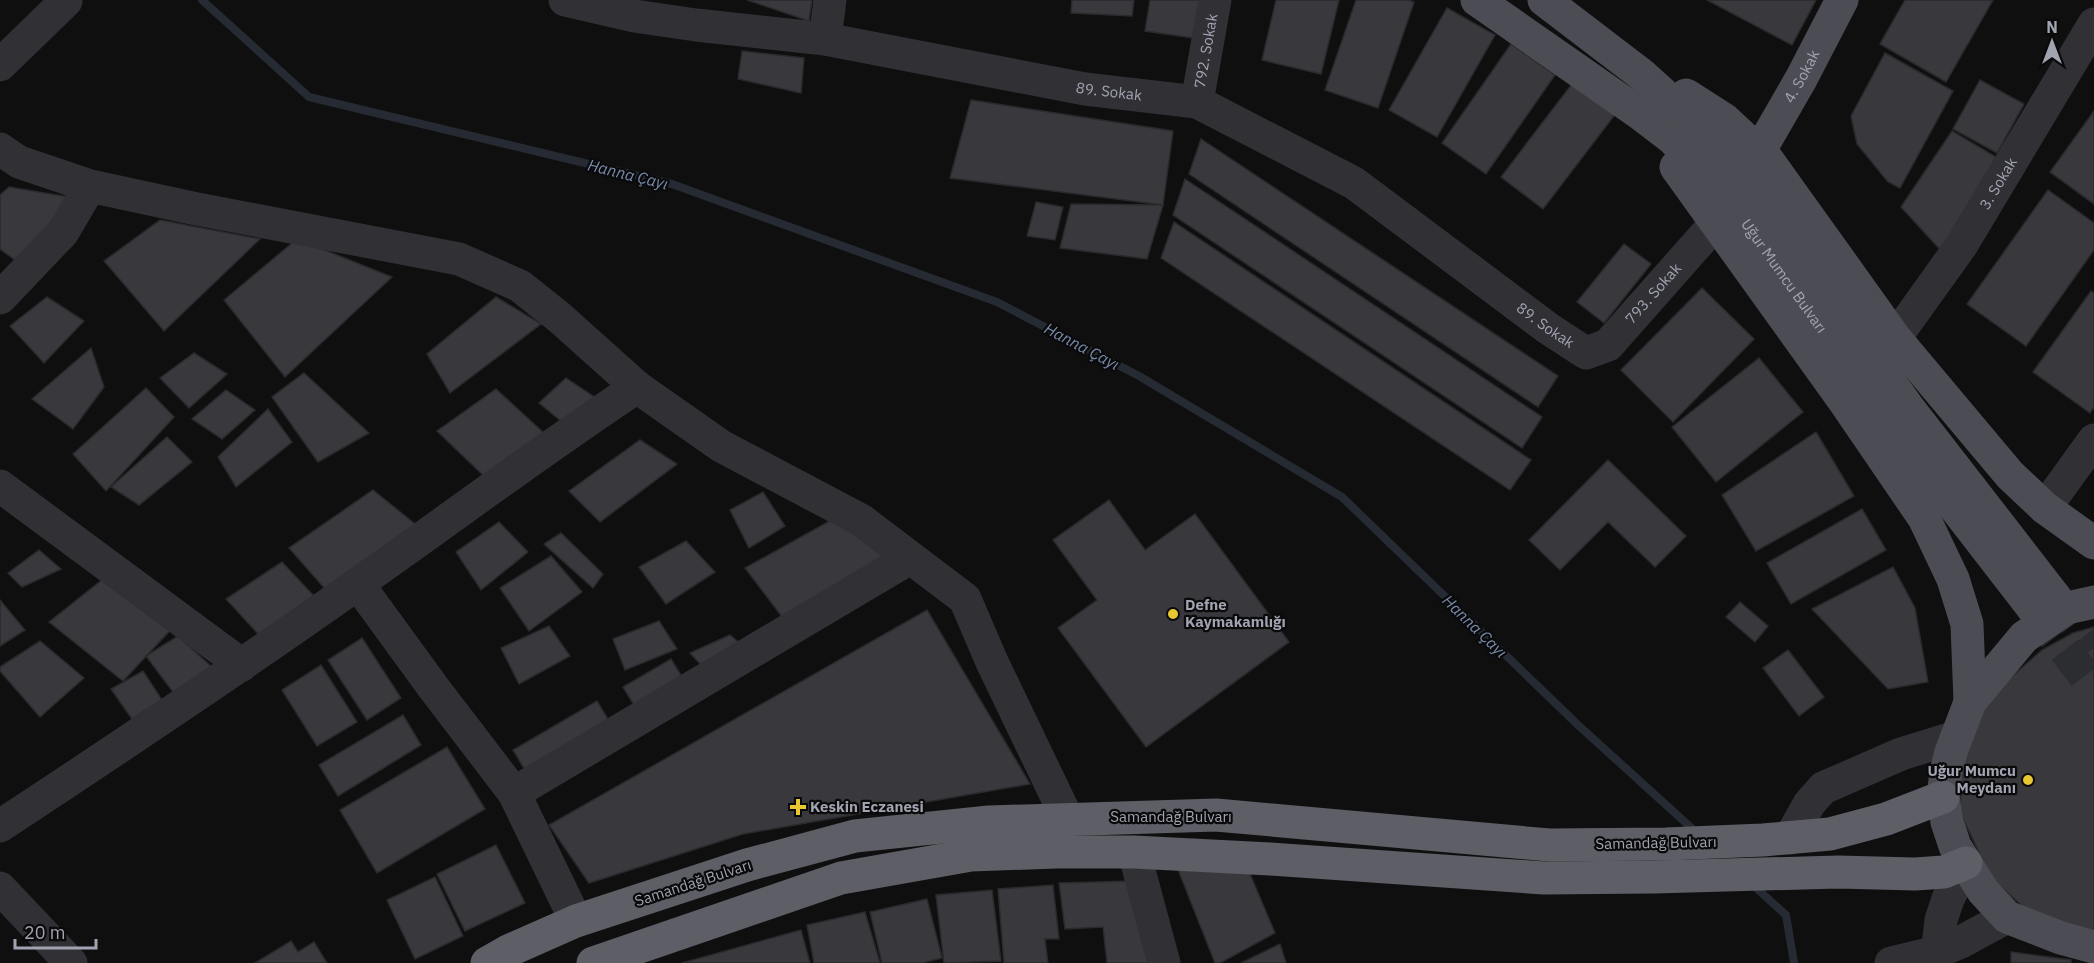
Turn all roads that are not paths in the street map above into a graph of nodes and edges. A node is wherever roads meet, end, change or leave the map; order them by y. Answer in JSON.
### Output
{"nodes":[{"id":1,"x":565,"y":0,"type":"edge"},
{"id":2,"x":830,"y":0,"type":"edge"},
{"id":3,"x":1215,"y":0,"type":"edge"},
{"id":4,"x":1477,"y":0,"type":"edge"},
{"id":5,"x":1544,"y":0,"type":"edge"},
{"id":6,"x":1842,"y":0,"type":"edge"},
{"id":7,"x":66,"y":1,"type":"edge"},
{"id":8,"x":2094,"y":24,"type":"edge"},
{"id":9,"x":825,"y":39,"type":"junction"},
{"id":10,"x":0,"y":65,"type":"edge"},
{"id":11,"x":1641,"y":74,"type":"junction"},
{"id":12,"x":1197,"y":102,"type":"junction"},
{"id":13,"x":1639,"y":113,"type":"junction"},
{"id":14,"x":0,"y":149,"type":"edge"},
{"id":15,"x":1759,"y":152,"type":"junction"},
{"id":16,"x":90,"y":186,"type":"junction"},
{"id":17,"x":1715,"y":224,"type":"junction"},
{"id":18,"x":0,"y":298,"type":"edge"},
{"id":19,"x":1895,"y":338,"type":"junction"},
{"id":20,"x":1586,"y":353,"type":"joint"},
{"id":21,"x":637,"y":387,"type":"junction"},
{"id":22,"x":2094,"y":440,"type":"edge"},
{"id":23,"x":0,"y":486,"type":"edge"},
{"id":24,"x":2045,"y":508,"type":"junction"},
{"id":25,"x":2094,"y":543,"type":"edge"},
{"id":26,"x":910,"y":558,"type":"junction"},
{"id":27,"x":358,"y":584,"type":"junction"},
{"id":28,"x":2094,"y":602,"type":"edge"},
{"id":29,"x":242,"y":665,"type":"junction"},
{"id":30,"x":1970,"y":702,"type":"junction"},
{"id":31,"x":1956,"y":737,"type":"junction"},
{"id":32,"x":514,"y":793,"type":"junction"},
{"id":33,"x":1943,"y":797,"type":"junction"},
{"id":34,"x":1067,"y":818,"type":"junction"},
{"id":35,"x":0,"y":826,"type":"edge"},
{"id":36,"x":1790,"y":838,"type":"junction"},
{"id":37,"x":1134,"y":852,"type":"junction"},
{"id":38,"x":1966,"y":863,"type":"junction"},
{"id":39,"x":0,"y":888,"type":"edge"},
{"id":40,"x":2007,"y":917,"type":"junction"},
{"id":41,"x":576,"y":921,"type":"junction"},
{"id":42,"x":2094,"y":947,"type":"edge"},
{"id":43,"x":1936,"y":957,"type":"edge"},
{"id":44,"x":70,"y":963,"type":"edge"},
{"id":45,"x":487,"y":963,"type":"edge"},
{"id":46,"x":593,"y":963,"type":"edge"},
{"id":47,"x":1164,"y":963,"type":"edge"},
{"id":48,"x":1891,"y":963,"type":"edge"}],
"edges":[{"from":1,"to":9,"type":"street","name":"89. Sokak"},
{"from":2,"to":9,"type":"street"},
{"from":3,"to":12,"type":"street","name":"792. Sokak"},
{"from":4,"to":13,"type":"main road","name":"Uğur Mumcu Bulvarı"},
{"from":5,"to":11,"type":"main road","name":"Uğur Mumcu Bulvarı"},
{"from":6,"to":15,"type":"main road","name":"4. Sokak"},
{"from":7,"to":10,"type":"street"},
{"from":8,"to":19,"type":"street","name":"3. Sokak"},
{"from":9,"to":12,"type":"street","name":"89. Sokak"},
{"from":11,"to":13,"type":"main road","name":"Uğur Mumcu Bulvarı"},
{"from":11,"to":15,"type":"main road"},
{"from":12,"to":20,"type":"street","name":"89. Sokak"},
{"from":13,"to":17,"type":"main road"},
{"from":14,"to":16,"type":"street"},
{"from":15,"to":19,"type":"main road"},
{"from":16,"to":18,"type":"street"},
{"from":16,"to":21,"type":"street"},
{"from":17,"to":20,"type":"street","name":"793. Sokak"},
{"from":17,"to":30,"type":"main road"},
{"from":19,"to":24,"type":"main road"},
{"from":21,"to":26,"type":"street"},
{"from":21,"to":27,"type":"street"},
{"from":22,"to":24,"type":"street"},
{"from":23,"to":29,"type":"street"},
{"from":24,"to":25,"type":"main road"},
{"from":26,"to":32,"type":"street"},
{"from":26,"to":34,"type":"street"},
{"from":27,"to":29,"type":"street"},
{"from":27,"to":32,"type":"street"},
{"from":28,"to":30,"type":"main road"},
{"from":29,"to":35,"type":"street"},
{"from":30,"to":31,"type":"main road"},
{"from":31,"to":33,"type":"main road"},
{"from":31,"to":36,"type":"street"},
{"from":32,"to":41,"type":"street"},
{"from":33,"to":36,"type":"highway","name":"Samandağ Bulvarı"},
{"from":33,"to":38,"type":"main road"},
{"from":34,"to":36,"type":"highway","name":"Samandağ Bulvarı"},
{"from":34,"to":41,"type":"highway","name":"Samandağ Bulvarı"},
{"from":37,"to":38,"type":"highway"},
{"from":37,"to":46,"type":"highway"},
{"from":37,"to":47,"type":"street"},
{"from":38,"to":40,"type":"main road"},
{"from":38,"to":43,"type":"street"},
{"from":39,"to":44,"type":"street"},
{"from":40,"to":42,"type":"main road"},
{"from":40,"to":43,"type":"street"},
{"from":41,"to":45,"type":"highway","name":"Samandağ Bulvarı"},
{"from":43,"to":48,"type":"street"}]}
